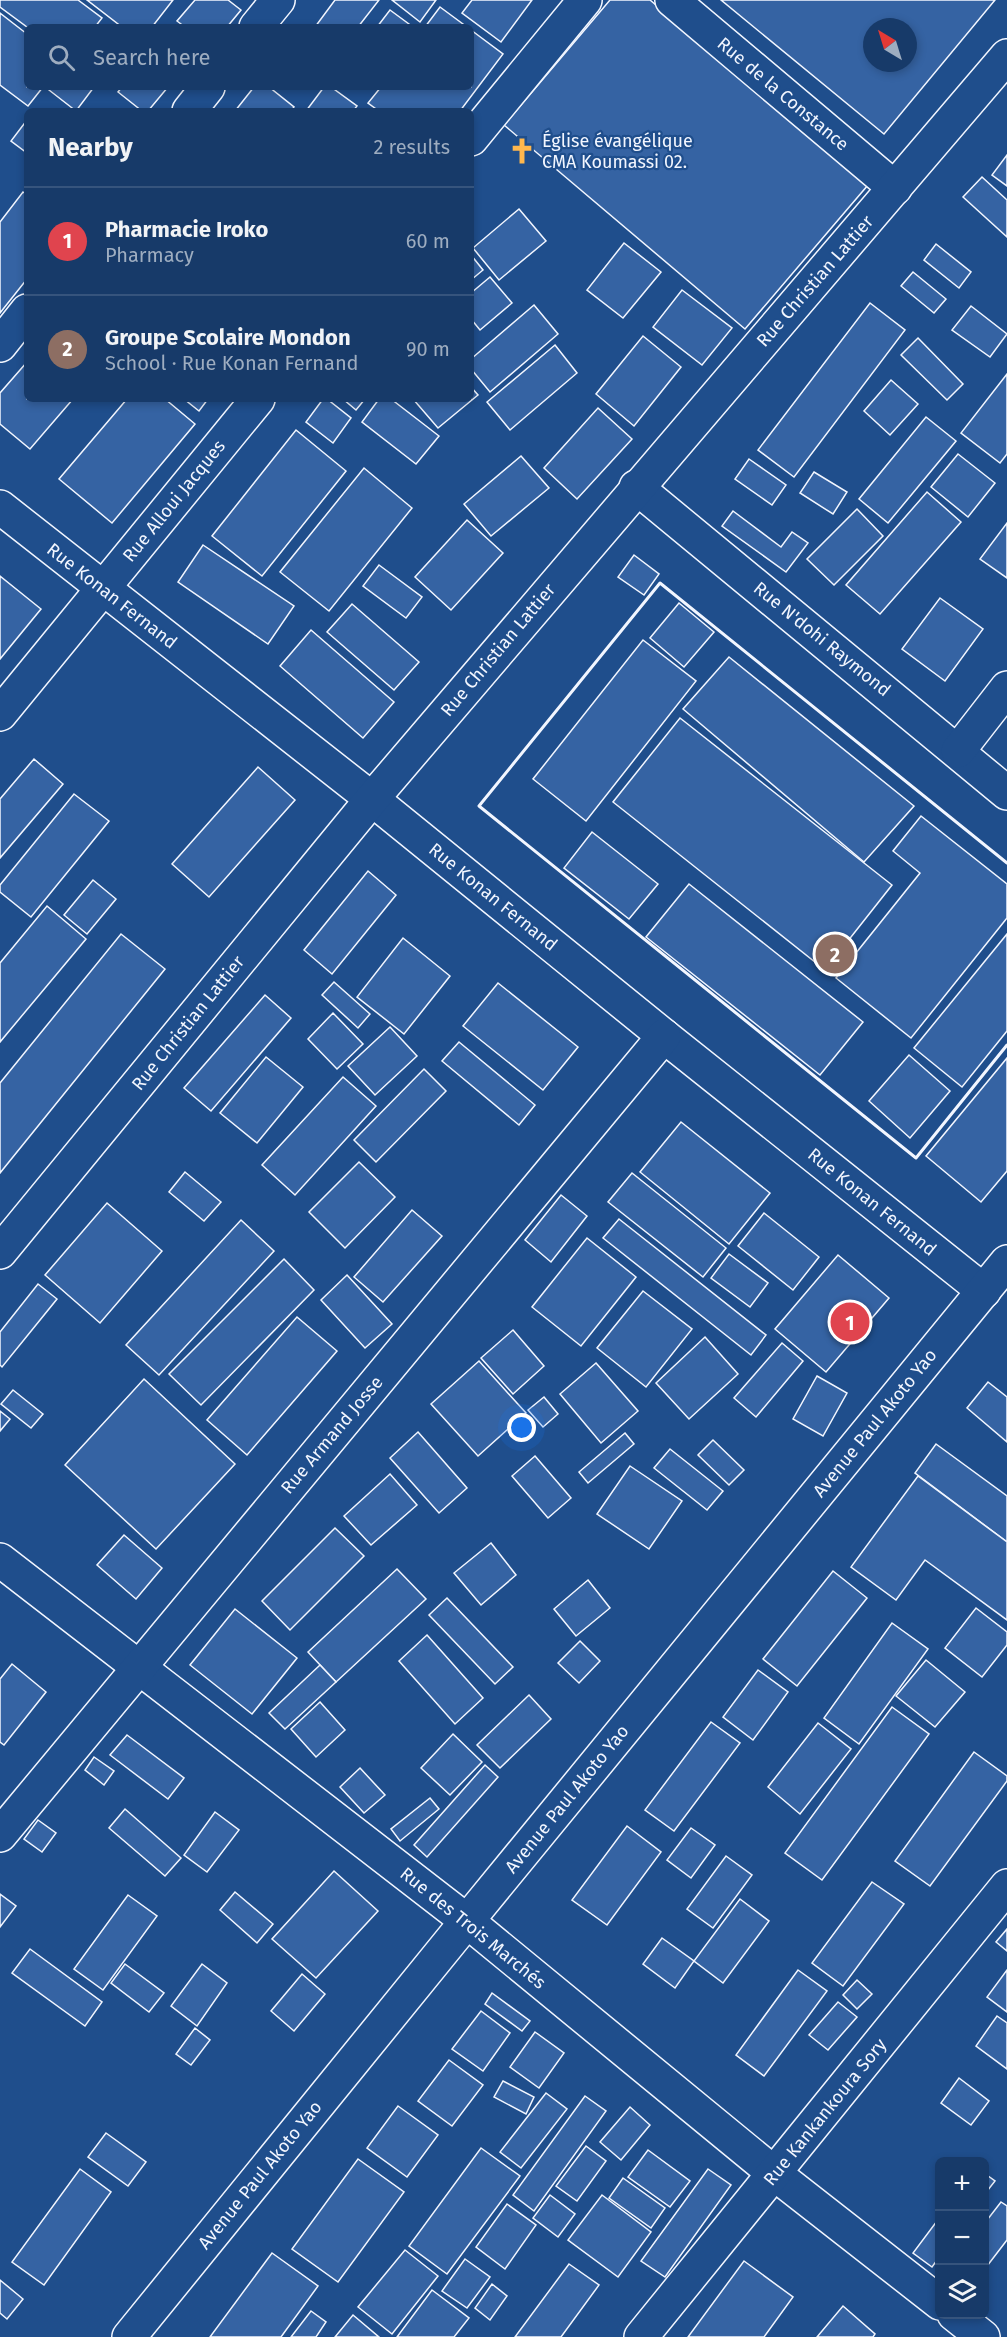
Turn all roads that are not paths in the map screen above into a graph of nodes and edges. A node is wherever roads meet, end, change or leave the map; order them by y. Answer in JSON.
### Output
{"nodes":[{"id":1,"x":278,"y":0,"type":"edge"},
{"id":2,"x":585,"y":0,"type":"edge"},
{"id":3,"x":672,"y":0,"type":"edge"},
{"id":4,"x":258,"y":24,"type":"edge"},
{"id":5,"x":1007,"y":56,"type":"edge"},
{"id":6,"x":206,"y":90,"type":"edge"},
{"id":7,"x":191,"y":108,"type":"edge"},
{"id":8,"x":474,"y":135,"type":"edge"},
{"id":9,"x":895,"y":188,"type":"junction"},
{"id":10,"x":24,"y":315,"type":"edge"},
{"id":11,"x":0,"y":345,"type":"edge"},
{"id":12,"x":256,"y":402,"type":"edge"},
{"id":13,"x":636,"y":487,"type":"junction"},
{"id":14,"x":0,"y":507,"type":"edge"},
{"id":15,"x":102,"y":589,"type":"junction"},
{"id":16,"x":1007,"y":688,"type":"edge"},
{"id":17,"x":0,"y":714,"type":"edge"},
{"id":18,"x":958,"y":751,"type":"junction"},
{"id":19,"x":1007,"y":793,"type":"edge"},
{"id":20,"x":372,"y":799,"type":"junction"},
{"id":21,"x":664,"y":1036,"type":"junction"},
{"id":22,"x":0,"y":1252,"type":"edge"},
{"id":23,"x":1007,"y":1262,"type":"edge"},
{"id":24,"x":984,"y":1290,"type":"junction"},
{"id":25,"x":0,"y":1560,"type":"edge"},
{"id":26,"x":138,"y":1667,"type":"junction"},
{"id":27,"x":0,"y":1834,"type":"edge"},
{"id":28,"x":1007,"y":1886,"type":"edge"},
{"id":29,"x":466,"y":1921,"type":"junction"},
{"id":30,"x":775,"y":2174,"type":"junction"},
{"id":31,"x":935,"y":2300,"type":"edge"},
{"id":32,"x":960,"y":2319,"type":"edge"},
{"id":33,"x":129,"y":2337,"type":"edge"},
{"id":34,"x":641,"y":2337,"type":"edge"},
{"id":35,"x":982,"y":2337,"type":"edge"}],
"edges":[{"from":1,"to":4,"type":"street"},
{"from":2,"to":8,"type":"street"},
{"from":3,"to":9,"type":"street","name":"Rue de la Constance"},
{"from":5,"to":9,"type":"street","name":"Rue Christian Lattier"},
{"from":6,"to":7,"type":"street"},
{"from":9,"to":13,"type":"street","name":"Rue Christian Lattier"},
{"from":10,"to":11,"type":"street"},
{"from":12,"to":15,"type":"street","name":"Rue Alloui Jacques"},
{"from":13,"to":18,"type":"street","name":"Rue N'dohi Raymond"},
{"from":13,"to":20,"type":"street","name":"Rue Christian Lattier"},
{"from":14,"to":15,"type":"street","name":"Rue Konan Fernand"},
{"from":15,"to":17,"type":"street","name":"Rue Alloui Jacques"},
{"from":15,"to":20,"type":"street","name":"Rue Konan Fernand"},
{"from":16,"to":18,"type":"street"},
{"from":18,"to":19,"type":"street","name":"Rue N'dohi Raymond"},
{"from":20,"to":21,"type":"street","name":"Rue Konan Fernand"},
{"from":20,"to":22,"type":"street","name":"Rue Christian Lattier"},
{"from":21,"to":24,"type":"street","name":"Rue Konan Fernand"},
{"from":21,"to":26,"type":"street","name":"Rue Armand Josse"},
{"from":23,"to":24,"type":"street","name":"Avenue Paul Akoto Yao"},
{"from":24,"to":29,"type":"street","name":"Avenue Paul Akoto Yao"},
{"from":25,"to":26,"type":"street","name":"Rue des Trois Marchés"},
{"from":26,"to":27,"type":"street","name":"Rue Armand Josse"},
{"from":26,"to":29,"type":"street","name":"Rue des Trois Marchés"},
{"from":28,"to":30,"type":"street","name":"Rue Kankankoura Sory"},
{"from":29,"to":30,"type":"street","name":"Rue des Trois Marchés"},
{"from":29,"to":33,"type":"street","name":"Avenue Paul Akoto Yao"},
{"from":30,"to":31,"type":"street","name":"Rue des Trois Marchés"},
{"from":30,"to":34,"type":"street","name":"Rue Kankankoura Sory"},
{"from":32,"to":35,"type":"street"}]}
